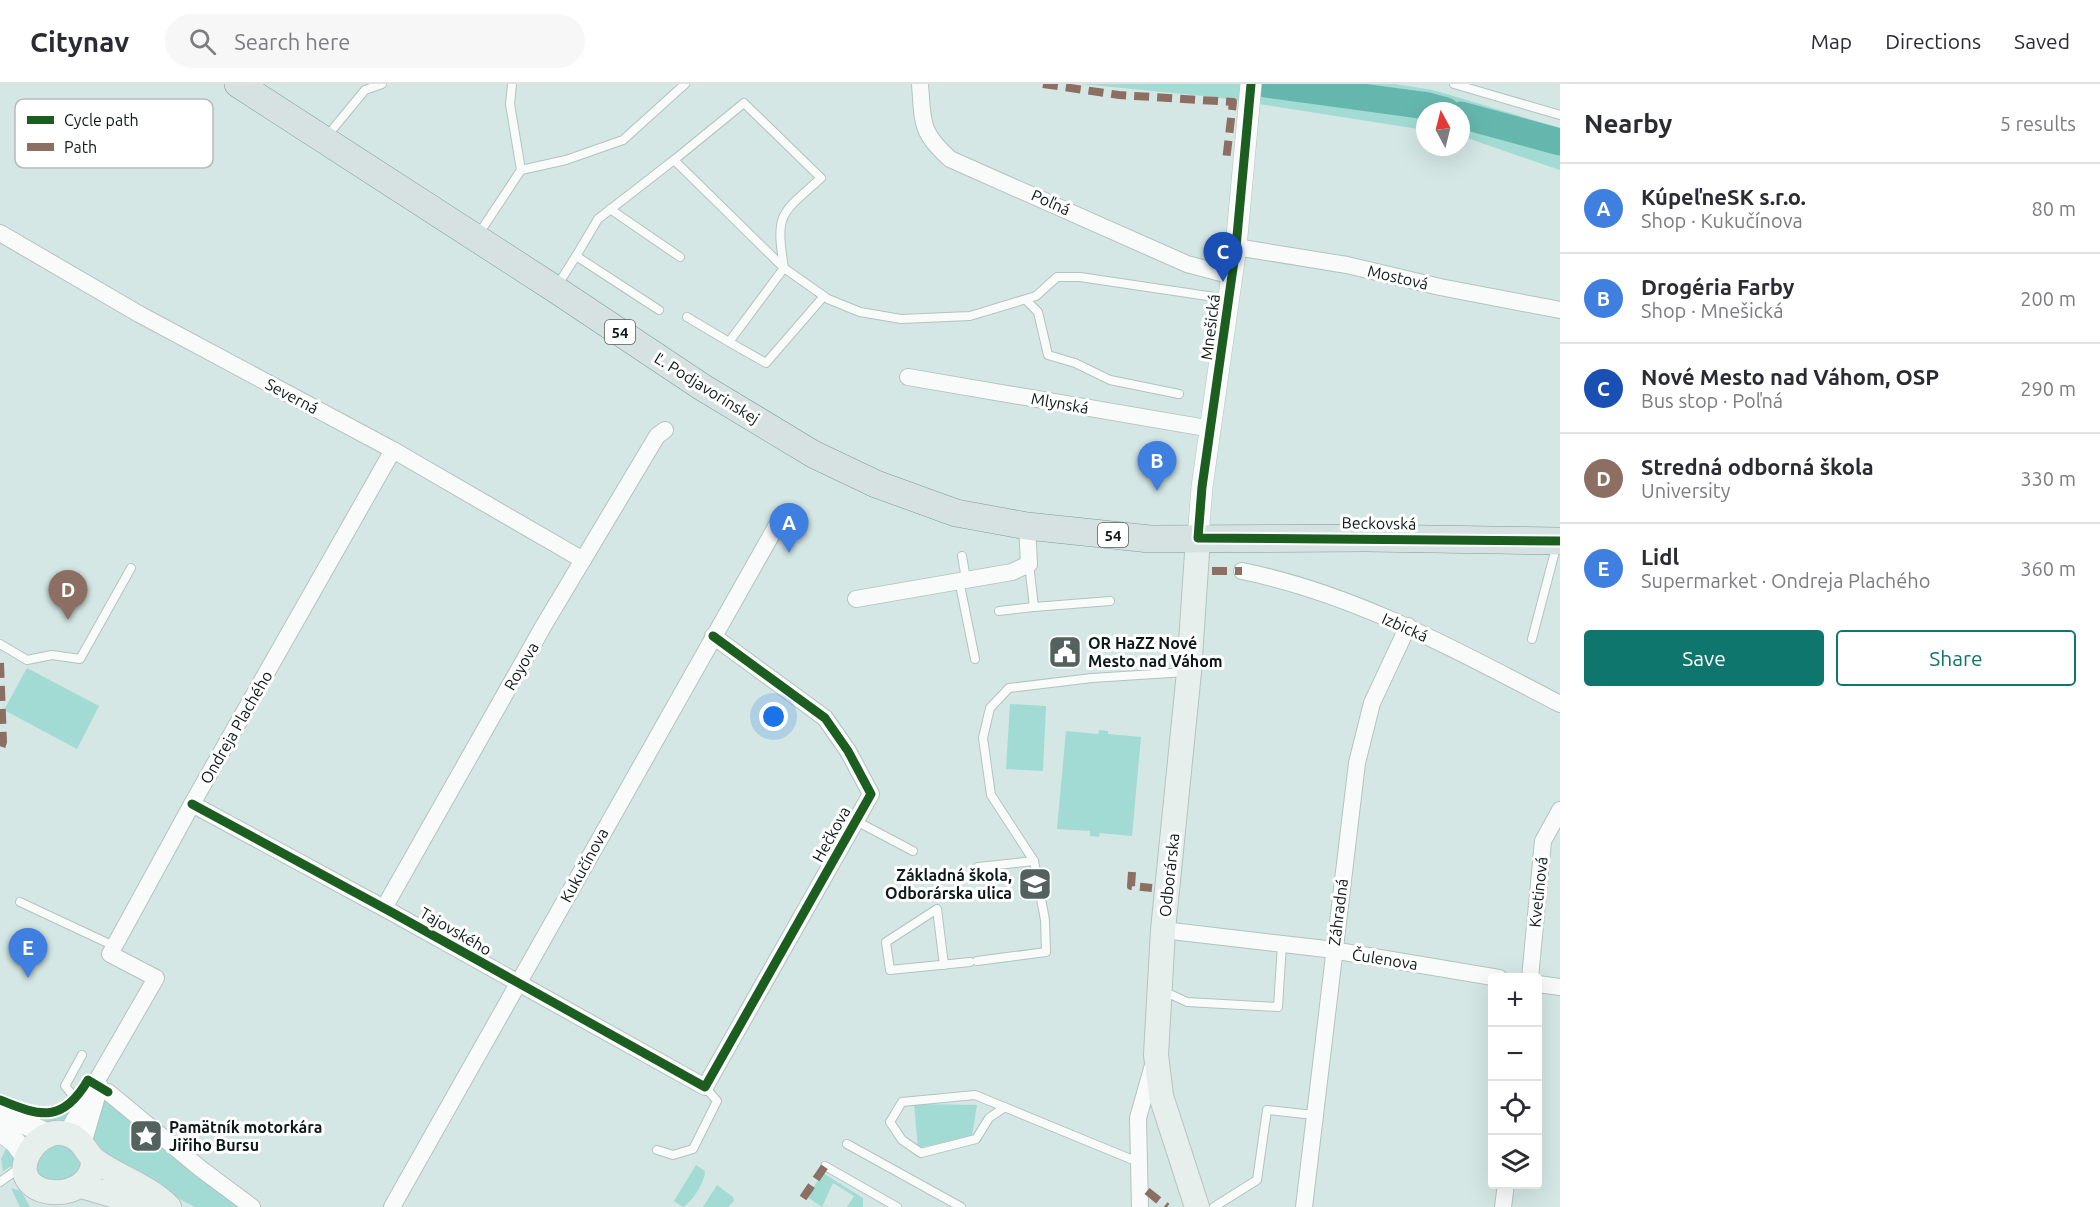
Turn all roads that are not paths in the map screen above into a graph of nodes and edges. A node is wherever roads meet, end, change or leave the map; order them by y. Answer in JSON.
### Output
{"nodes":[{"id":1,"x":238,"y":84,"type":"edge"},
{"id":2,"x":381,"y":84,"type":"edge"},
{"id":3,"x":512,"y":84,"type":"edge"},
{"id":4,"x":685,"y":84,"type":"edge"},
{"id":5,"x":920,"y":84,"type":"edge"},
{"id":6,"x":1251,"y":84,"type":"edge"},
{"id":7,"x":1454,"y":84,"type":"edge"},
{"id":8,"x":1560,"y":115,"type":"edge"},
{"id":9,"x":323,"y":140,"type":"junction"},
{"id":10,"x":674,"y":160,"type":"junction"},
{"id":11,"x":521,"y":170,"type":"junction"},
{"id":12,"x":610,"y":209,"type":"junction"},
{"id":13,"x":0,"y":233,"type":"edge"},
{"id":14,"x":476,"y":238,"type":"junction"},
{"id":15,"x":1236,"y":247,"type":"junction"},
{"id":16,"x":576,"y":256,"type":"junction"},
{"id":17,"x":680,"y":256,"type":"dead end"},
{"id":18,"x":784,"y":268,"type":"junction"},
{"id":19,"x":1232,"y":276,"type":"junction"},
{"id":20,"x":555,"y":289,"type":"junction"},
{"id":21,"x":824,"y":296,"type":"junction"},
{"id":22,"x":1229,"y":299,"type":"junction"},
{"id":23,"x":1026,"y":300,"type":"junction"},
{"id":24,"x":659,"y":310,"type":"dead end"},
{"id":25,"x":1560,"y":310,"type":"edge"},
{"id":26,"x":687,"y":317,"type":"dead end"},
{"id":27,"x":729,"y":342,"type":"junction"},
{"id":28,"x":908,"y":377,"type":"dead end"},
{"id":29,"x":1179,"y":394,"type":"dead end"},
{"id":30,"x":1212,"y":429,"type":"junction"},
{"id":31,"x":665,"y":430,"type":"dead end"},
{"id":32,"x":393,"y":450,"type":"junction"},
{"id":33,"x":777,"y":525,"type":"dead end"},
{"id":34,"x":1027,"y":526,"type":"junction"},
{"id":35,"x":1198,"y":538,"type":"junction"},
{"id":36,"x":1559,"y":541,"type":"edge"},
{"id":37,"x":962,"y":556,"type":"dead end"},
{"id":38,"x":583,"y":560,"type":"junction"},
{"id":39,"x":1029,"y":564,"type":"junction"},
{"id":40,"x":131,"y":568,"type":"dead end"},
{"id":41,"x":1242,"y":571,"type":"dead end"},
{"id":42,"x":962,"y":579,"type":"junction"},
{"id":43,"x":856,"y":599,"type":"dead end"},
{"id":44,"x":1110,"y":601,"type":"dead end"},
{"id":45,"x":1034,"y":607,"type":"junction"},
{"id":46,"x":999,"y":611,"type":"dead end"},
{"id":47,"x":1408,"y":626,"type":"junction"},
{"id":48,"x":713,"y":636,"type":"junction"},
{"id":49,"x":1532,"y":639,"type":"dead end"},
{"id":50,"x":0,"y":644,"type":"edge"},
{"id":51,"x":975,"y":659,"type":"dead end"},
{"id":52,"x":1189,"y":672,"type":"junction"},
{"id":53,"x":1560,"y":704,"type":"edge"},
{"id":54,"x":192,"y":804,"type":"junction"},
{"id":55,"x":1560,"y":810,"type":"edge"},
{"id":56,"x":856,"y":821,"type":"junction"},
{"id":57,"x":913,"y":851,"type":"dead end"},
{"id":58,"x":1034,"y":861,"type":"junction"},
{"id":59,"x":978,"y":867,"type":"dead end"},
{"id":60,"x":20,"y":902,"type":"dead end"},
{"id":61,"x":384,"y":908,"type":"junction"},
{"id":62,"x":1163,"y":930,"type":"junction"},
{"id":63,"x":1282,"y":944,"type":"junction"},
{"id":64,"x":114,"y":946,"type":"junction"},
{"id":65,"x":1334,"y":951,"type":"junction"},
{"id":66,"x":944,"y":965,"type":"junction"},
{"id":67,"x":1531,"y":973,"type":"edge"},
{"id":68,"x":1488,"y":976,"type":"edge"},
{"id":69,"x":518,"y":983,"type":"junction"},
{"id":70,"x":1542,"y":985,"type":"edge"},
{"id":71,"x":1560,"y":987,"type":"edge"},
{"id":72,"x":1159,"y":994,"type":"junction"},
{"id":73,"x":82,"y":1055,"type":"dead end"},
{"id":74,"x":1156,"y":1055,"type":"junction"},
{"id":75,"x":104,"y":1085,"type":"junction"},
{"id":76,"x":705,"y":1087,"type":"junction"},
{"id":77,"x":82,"y":1106,"type":"junction"},
{"id":78,"x":1005,"y":1107,"type":"junction"},
{"id":79,"x":0,"y":1112,"type":"edge"},
{"id":80,"x":1314,"y":1115,"type":"junction"},
{"id":81,"x":0,"y":1131,"type":"edge"},
{"id":82,"x":73,"y":1143,"type":"junction"},
{"id":83,"x":847,"y":1144,"type":"dead end"},
{"id":84,"x":657,"y":1150,"type":"dead end"},
{"id":85,"x":1138,"y":1162,"type":"junction"},
{"id":86,"x":825,"y":1166,"type":"dead end"},
{"id":87,"x":23,"y":1181,"type":"edge"},
{"id":88,"x":86,"y":1187,"type":"junction"},
{"id":89,"x":1505,"y":1189,"type":"edge"},
{"id":90,"x":64,"y":1204,"type":"edge"},
{"id":91,"x":137,"y":1205,"type":"edge"},
{"id":92,"x":170,"y":1207,"type":"edge"},
{"id":93,"x":252,"y":1207,"type":"edge"},
{"id":94,"x":392,"y":1207,"type":"edge"},
{"id":95,"x":897,"y":1207,"type":"edge"},
{"id":96,"x":961,"y":1207,"type":"edge"},
{"id":97,"x":1140,"y":1207,"type":"edge"},
{"id":98,"x":1197,"y":1207,"type":"edge"},
{"id":99,"x":1214,"y":1207,"type":"edge"},
{"id":100,"x":1304,"y":1207,"type":"edge"},
{"id":101,"x":1503,"y":1207,"type":"edge"}],
"edges":[{"from":1,"to":9,"type":"main road","name":"Ľ. Podjavorinskej","number":"54"},
{"from":2,"to":9,"type":"lane"},
{"from":3,"to":11,"type":"lane"},
{"from":4,"to":11,"type":"lane"},
{"from":5,"to":19,"type":"street","name":"Poľná"},
{"from":6,"to":15,"type":"street","name":"Mnešická"},
{"from":7,"to":8,"type":"lane"},
{"from":9,"to":14,"type":"main road","name":"Ľ. Podjavorinskej","number":"54"},
{"from":10,"to":12,"type":"lane"},
{"from":10,"to":18,"type":"lane"},
{"from":10,"to":18,"type":"lane"},
{"from":11,"to":14,"type":"lane"},
{"from":12,"to":16,"type":"lane"},
{"from":12,"to":17,"type":"lane"},
{"from":13,"to":32,"type":"street","name":"Severná"},
{"from":14,"to":20,"type":"main road","name":"Ľ. Podjavorinskej","number":"54"},
{"from":15,"to":19,"type":"street","name":"Mnešická"},
{"from":15,"to":25,"type":"street","name":"Mostová"},
{"from":16,"to":20,"type":"lane"},
{"from":16,"to":24,"type":"lane"},
{"from":18,"to":21,"type":"lane"},
{"from":18,"to":27,"type":"lane"},
{"from":19,"to":22,"type":"street","name":"Mnešická"},
{"from":20,"to":34,"type":"main road","name":"Ľ. Podjavorinskej","number":"54"},
{"from":21,"to":23,"type":"lane"},
{"from":21,"to":27,"type":"lane"},
{"from":22,"to":23,"type":"lane"},
{"from":22,"to":30,"type":"street","name":"Mnešická"},
{"from":23,"to":29,"type":"lane"},
{"from":26,"to":27,"type":"lane"},
{"from":28,"to":30,"type":"street","name":"Mlynská"},
{"from":30,"to":35,"type":"street","name":"Mnešická"},
{"from":31,"to":38,"type":"street","name":"Royova"},
{"from":32,"to":38,"type":"street","name":"Severná"},
{"from":32,"to":54,"type":"street","name":"Ondreja Plachého"},
{"from":33,"to":48,"type":"street","name":"Kukučínova"},
{"from":34,"to":35,"type":"main road","name":"Ľ. Podjavorinskej","number":"54"},
{"from":34,"to":39,"type":"street"},
{"from":35,"to":36,"type":"main road","name":"Beckovská","number":"54"},
{"from":35,"to":52,"type":"main road","name":"Odborárska"},
{"from":36,"to":49,"type":"lane"},
{"from":37,"to":42,"type":"lane"},
{"from":38,"to":61,"type":"street","name":"Royova"},
{"from":39,"to":42,"type":"street"},
{"from":39,"to":45,"type":"lane"},
{"from":40,"to":50,"type":"lane"},
{"from":41,"to":47,"type":"street","name":"Izbická"},
{"from":42,"to":43,"type":"street"},
{"from":42,"to":51,"type":"lane"},
{"from":44,"to":45,"type":"lane"},
{"from":45,"to":46,"type":"lane"},
{"from":47,"to":53,"type":"street","name":"Izbická"},
{"from":47,"to":65,"type":"street","name":"Záhradná"},
{"from":48,"to":56,"type":"street","name":"Hečkova"},
{"from":48,"to":69,"type":"street","name":"Kukučínova"},
{"from":52,"to":58,"type":"lane"},
{"from":52,"to":62,"type":"main road","name":"Odborárska"},
{"from":54,"to":61,"type":"street","name":"Tajovského"},
{"from":54,"to":64,"type":"street","name":"Ondreja Plachého"},
{"from":55,"to":67,"type":"street","name":"Kvetinová"},
{"from":56,"to":57,"type":"lane"},
{"from":56,"to":76,"type":"street","name":"Hečkova"},
{"from":58,"to":59,"type":"lane"},
{"from":58,"to":66,"type":"lane"},
{"from":60,"to":64,"type":"lane"},
{"from":61,"to":69,"type":"street","name":"Tajovského"},
{"from":62,"to":63,"type":"street","name":"Čulenova"},
{"from":62,"to":72,"type":"main road","name":"Odborárska"},
{"from":63,"to":65,"type":"street","name":"Čulenova"},
{"from":63,"to":72,"type":"lane"},
{"from":64,"to":75,"type":"street"},
{"from":65,"to":68,"type":"street","name":"Čulenova"},
{"from":65,"to":80,"type":"street","name":"Záhradná"},
{"from":66,"to":66,"type":"lane"},
{"from":69,"to":76,"type":"street","name":"Tajovského"},
{"from":69,"to":94,"type":"street","name":"Kukučínova"},
{"from":70,"to":71,"type":"street"},
{"from":72,"to":74,"type":"main road","name":"Odborárska"},
{"from":73,"to":77,"type":"lane"},
{"from":74,"to":85,"type":"street"},
{"from":74,"to":98,"type":"main road","name":"Odborárska"},
{"from":75,"to":77,"type":"street"},
{"from":75,"to":82,"type":"street"},
{"from":75,"to":93,"type":"street"},
{"from":76,"to":84,"type":"lane"},
{"from":77,"to":82,"type":"street"},
{"from":78,"to":78,"type":"lane"},
{"from":78,"to":85,"type":"lane"},
{"from":79,"to":82,"type":"street"},
{"from":80,"to":99,"type":"lane"},
{"from":80,"to":100,"type":"street","name":"Záhradná"},
{"from":81,"to":87,"type":"street"},
{"from":82,"to":87,"type":"main road"},
{"from":82,"to":88,"type":"main road"},
{"from":82,"to":92,"type":"main road"},
{"from":83,"to":96,"type":"lane"},
{"from":85,"to":97,"type":"street"},
{"from":86,"to":95,"type":"lane"},
{"from":87,"to":90,"type":"main road"},
{"from":88,"to":90,"type":"main road"},
{"from":88,"to":91,"type":"main road"},
{"from":89,"to":101,"type":"street"}]}
